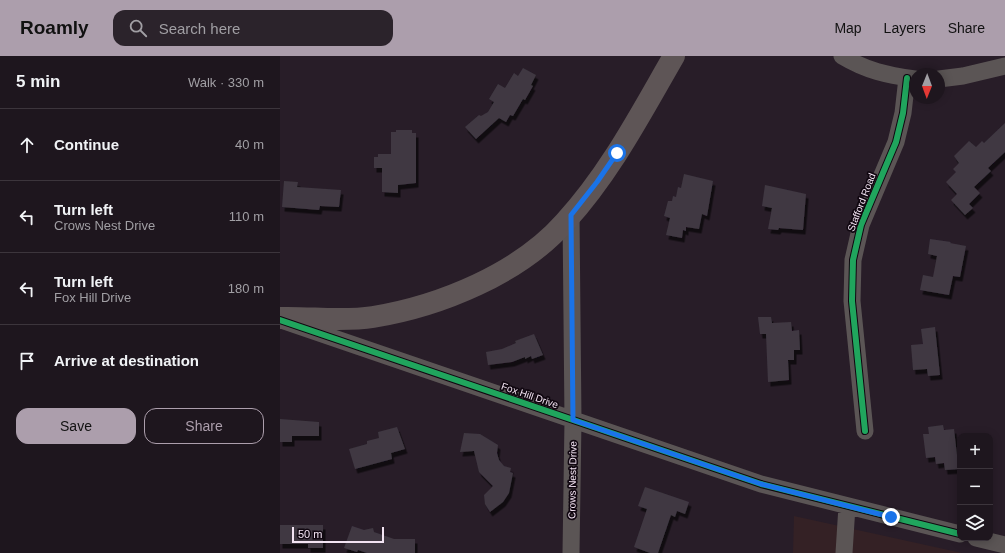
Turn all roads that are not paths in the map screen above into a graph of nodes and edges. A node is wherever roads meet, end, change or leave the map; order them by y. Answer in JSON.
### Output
{"nodes":[{"id":1,"x":674,"y":56,"type":"edge"},
{"id":2,"x":842,"y":56,"type":"edge"},
{"id":3,"x":1005,"y":66,"type":"edge"},
{"id":4,"x":945,"y":78,"type":"edge"},
{"id":5,"x":909,"y":79,"type":"edge"},
{"id":6,"x":909,"y":88,"type":"edge"},
{"id":7,"x":571,"y":215,"type":"junction"},
{"id":8,"x":280,"y":319,"type":"edge"},
{"id":9,"x":573,"y":420,"type":"junction"},
{"id":10,"x":865,"y":431,"type":"dead end"},
{"id":11,"x":847,"y":506,"type":"junction"},
{"id":12,"x":957,"y":533,"type":"edge"},
{"id":13,"x":988,"y":541,"type":"edge"},
{"id":14,"x":1005,"y":545,"type":"edge"},
{"id":15,"x":571,"y":553,"type":"edge"},
{"id":16,"x":844,"y":553,"type":"edge"}],
"edges":[{"from":1,"to":7,"type":"main road"},
{"from":2,"to":5,"type":"street","name":"Stafford Road"},
{"from":3,"to":4,"type":"street"},
{"from":6,"to":10,"type":"street","name":"Stafford Road"},
{"from":7,"to":8,"type":"main road"},
{"from":7,"to":9,"type":"street","name":"Crows Nest Drive"},
{"from":8,"to":9,"type":"street","name":"Fox Hill Drive"},
{"from":9,"to":11,"type":"street","name":"Fox Hill Drive"},
{"from":9,"to":15,"type":"street","name":"Crows Nest Drive"},
{"from":11,"to":12,"type":"street","name":"Fox Hill Drive"},
{"from":11,"to":16,"type":"street"},
{"from":13,"to":14,"type":"street"}]}
